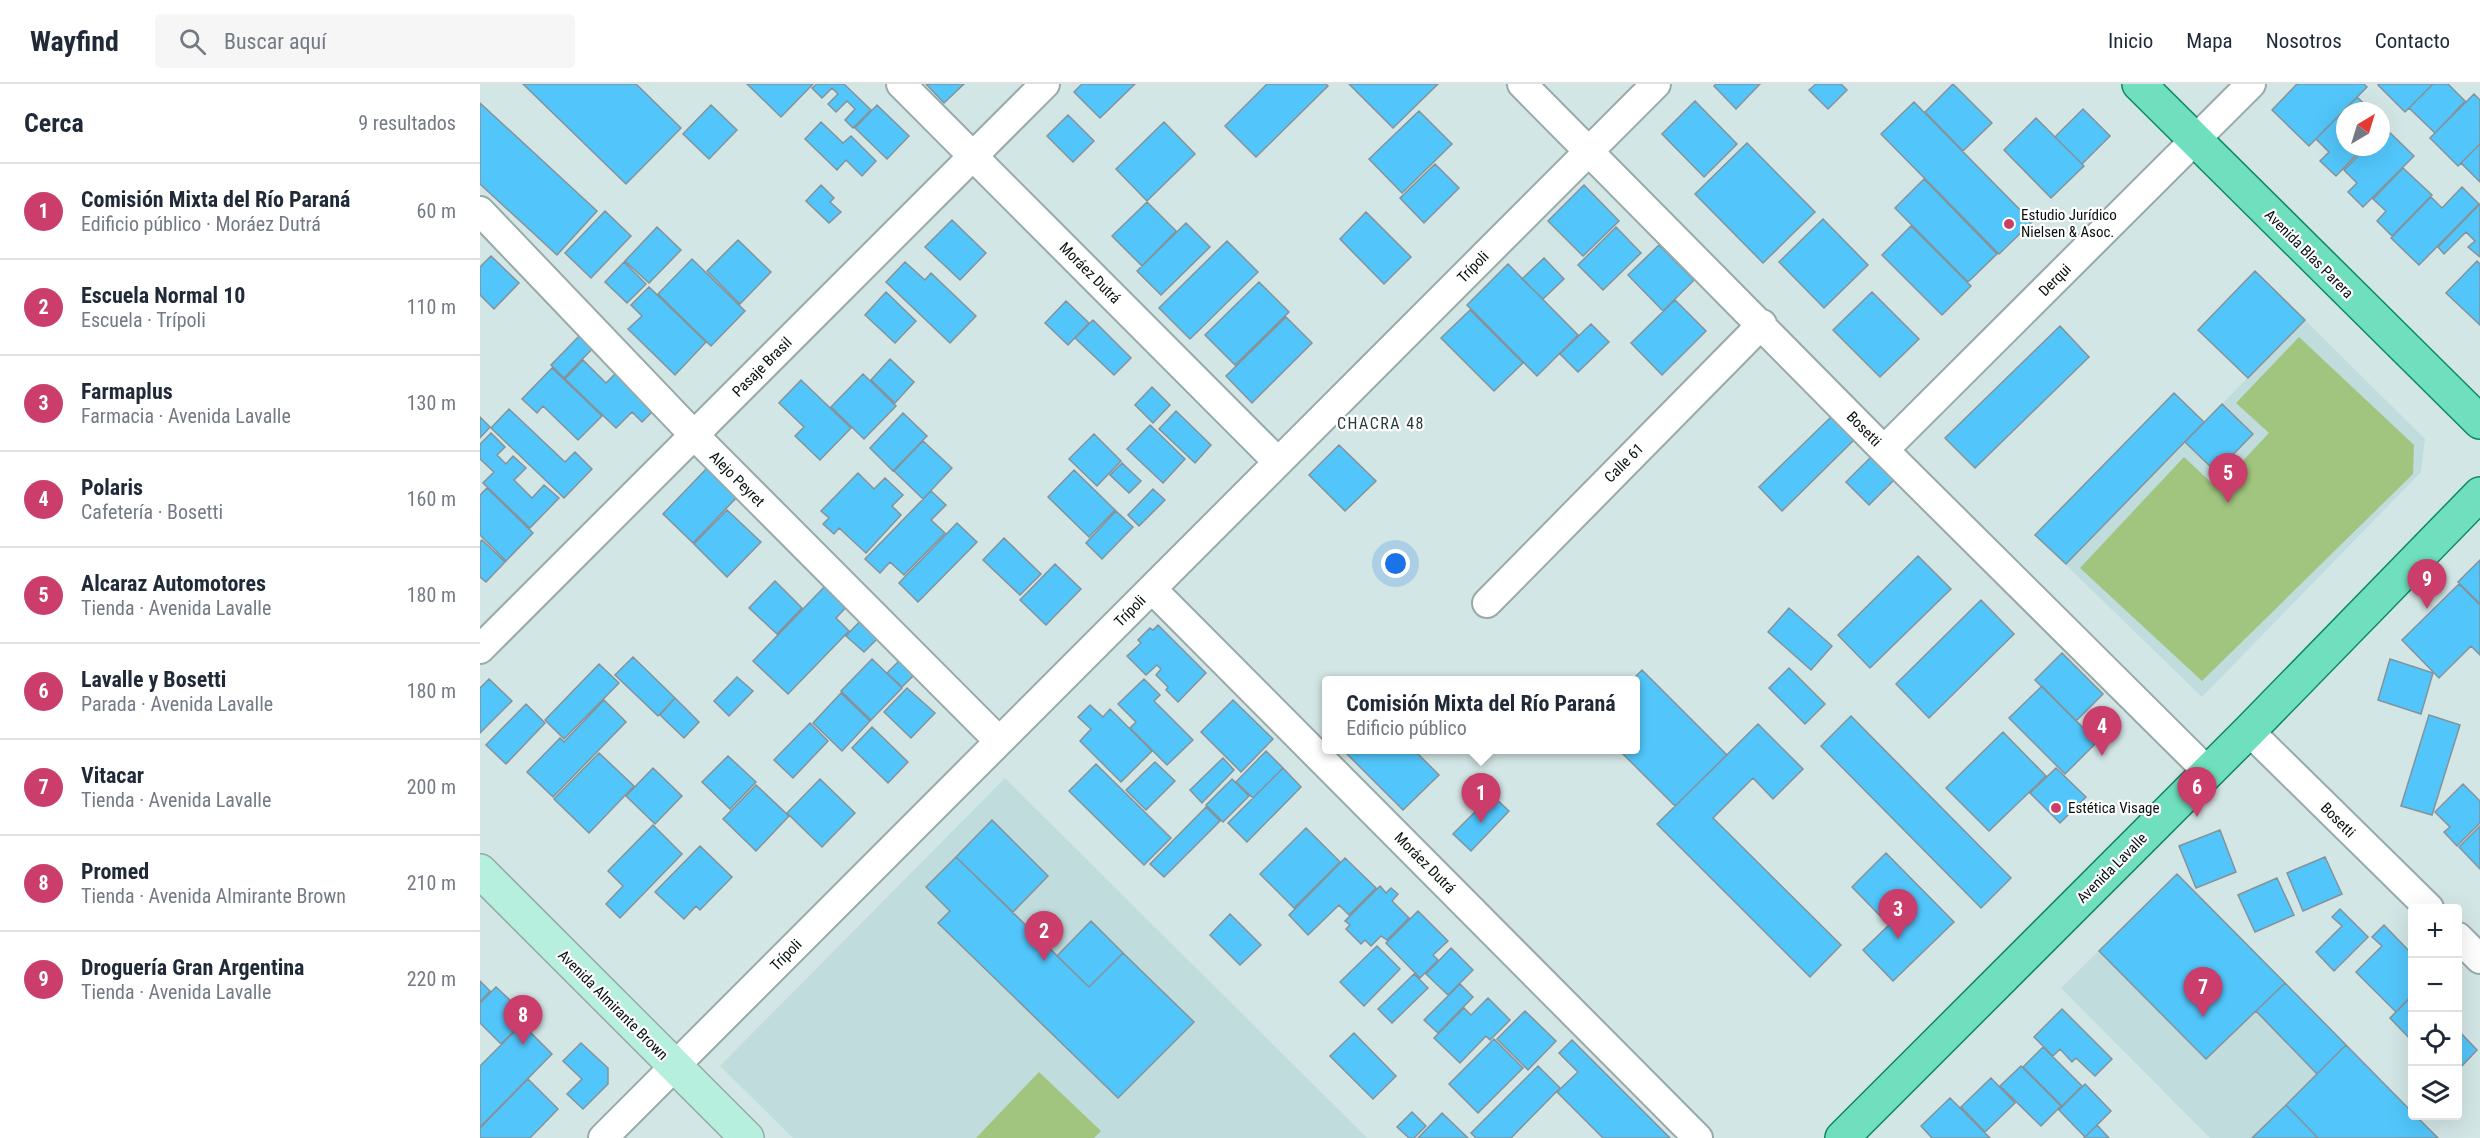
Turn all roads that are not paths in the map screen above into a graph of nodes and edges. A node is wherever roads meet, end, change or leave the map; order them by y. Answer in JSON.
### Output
{"nodes":[{"id":1,"x":901,"y":84,"type":"edge"},
{"id":2,"x":1045,"y":84,"type":"edge"},
{"id":3,"x":1522,"y":84,"type":"edge"},
{"id":4,"x":1656,"y":84,"type":"edge"},
{"id":5,"x":2139,"y":84,"type":"edge"},
{"id":6,"x":2251,"y":84,"type":"edge"},
{"id":7,"x":2195,"y":141,"type":"junction"},
{"id":8,"x":1589,"y":151,"type":"junction"},
{"id":9,"x":973,"y":156,"type":"junction"},
{"id":10,"x":480,"y":211,"type":"edge"},
{"id":11,"x":1762,"y":324,"type":"junction"},
{"id":12,"x":2480,"y":422,"type":"edge"},
{"id":13,"x":694,"y":435,"type":"junction"},
{"id":14,"x":1884,"y":450,"type":"junction"},
{"id":15,"x":1278,"y":462,"type":"junction"},
{"id":16,"x":2480,"y":494,"type":"edge"},
{"id":17,"x":1152,"y":589,"type":"junction"},
{"id":18,"x":1487,"y":603,"type":"dead end"},
{"id":19,"x":480,"y":650,"type":"edge"},
{"id":20,"x":2249,"y":731,"type":"junction"},
{"id":21,"x":999,"y":741,"type":"junction"},
{"id":22,"x":2208,"y":771,"type":"junction"},
{"id":23,"x":480,"y":871,"type":"edge"},
{"id":24,"x":2424,"y":904,"type":"edge"},
{"id":25,"x":2462,"y":942,"type":"edge"},
{"id":26,"x":2480,"y":959,"type":"edge"},
{"id":27,"x":675,"y":1066,"type":"junction"},
{"id":28,"x":603,"y":1138,"type":"edge"},
{"id":29,"x":747,"y":1138,"type":"edge"},
{"id":30,"x":1698,"y":1138,"type":"edge"},
{"id":31,"x":1842,"y":1138,"type":"edge"}],
"edges":[{"from":1,"to":9,"type":"street","name":"Moráez Dutrá"},
{"from":2,"to":9,"type":"street","name":"Pasaje Brasil"},
{"from":3,"to":8,"type":"street","name":"Bosetti"},
{"from":4,"to":8,"type":"street","name":"Trípoli"},
{"from":5,"to":7,"type":"main road","name":"Avenida Blas Parera"},
{"from":6,"to":7,"type":"street","name":"Derqui"},
{"from":7,"to":12,"type":"main road","name":"Avenida Blas Parera"},
{"from":7,"to":14,"type":"street","name":"Derqui"},
{"from":8,"to":11,"type":"street","name":"Bosetti"},
{"from":8,"to":15,"type":"street","name":"Trípoli"},
{"from":9,"to":13,"type":"street","name":"Pasaje Brasil"},
{"from":9,"to":15,"type":"street","name":"Moráez Dutrá"},
{"from":10,"to":13,"type":"street","name":"Alejo Peyret"},
{"from":11,"to":14,"type":"street","name":"Bosetti"},
{"from":11,"to":18,"type":"street","name":"Calle 61"},
{"from":13,"to":19,"type":"street","name":"Pasaje Brasil"},
{"from":13,"to":21,"type":"street","name":"Alejo Peyret"},
{"from":14,"to":22,"type":"street","name":"Bosetti"},
{"from":15,"to":17,"type":"street","name":"Trípoli"},
{"from":16,"to":20,"type":"main road","name":"Avenida Lavalle"},
{"from":17,"to":21,"type":"street","name":"Trípoli"},
{"from":17,"to":30,"type":"street","name":"Moráez Dutrá"},
{"from":20,"to":22,"type":"main road","name":"Avenida Lavalle"},
{"from":20,"to":24,"type":"street","name":"Bosetti"},
{"from":21,"to":27,"type":"street","name":"Trípoli"},
{"from":22,"to":31,"type":"main road","name":"Avenida Lavalle"},
{"from":23,"to":27,"type":"main road","name":"Avenida Almirante Brown"},
{"from":25,"to":26,"type":"street"},
{"from":27,"to":28,"type":"street","name":"Trípoli"},
{"from":27,"to":29,"type":"main road","name":"Avenida Almirante Brown"}]}
